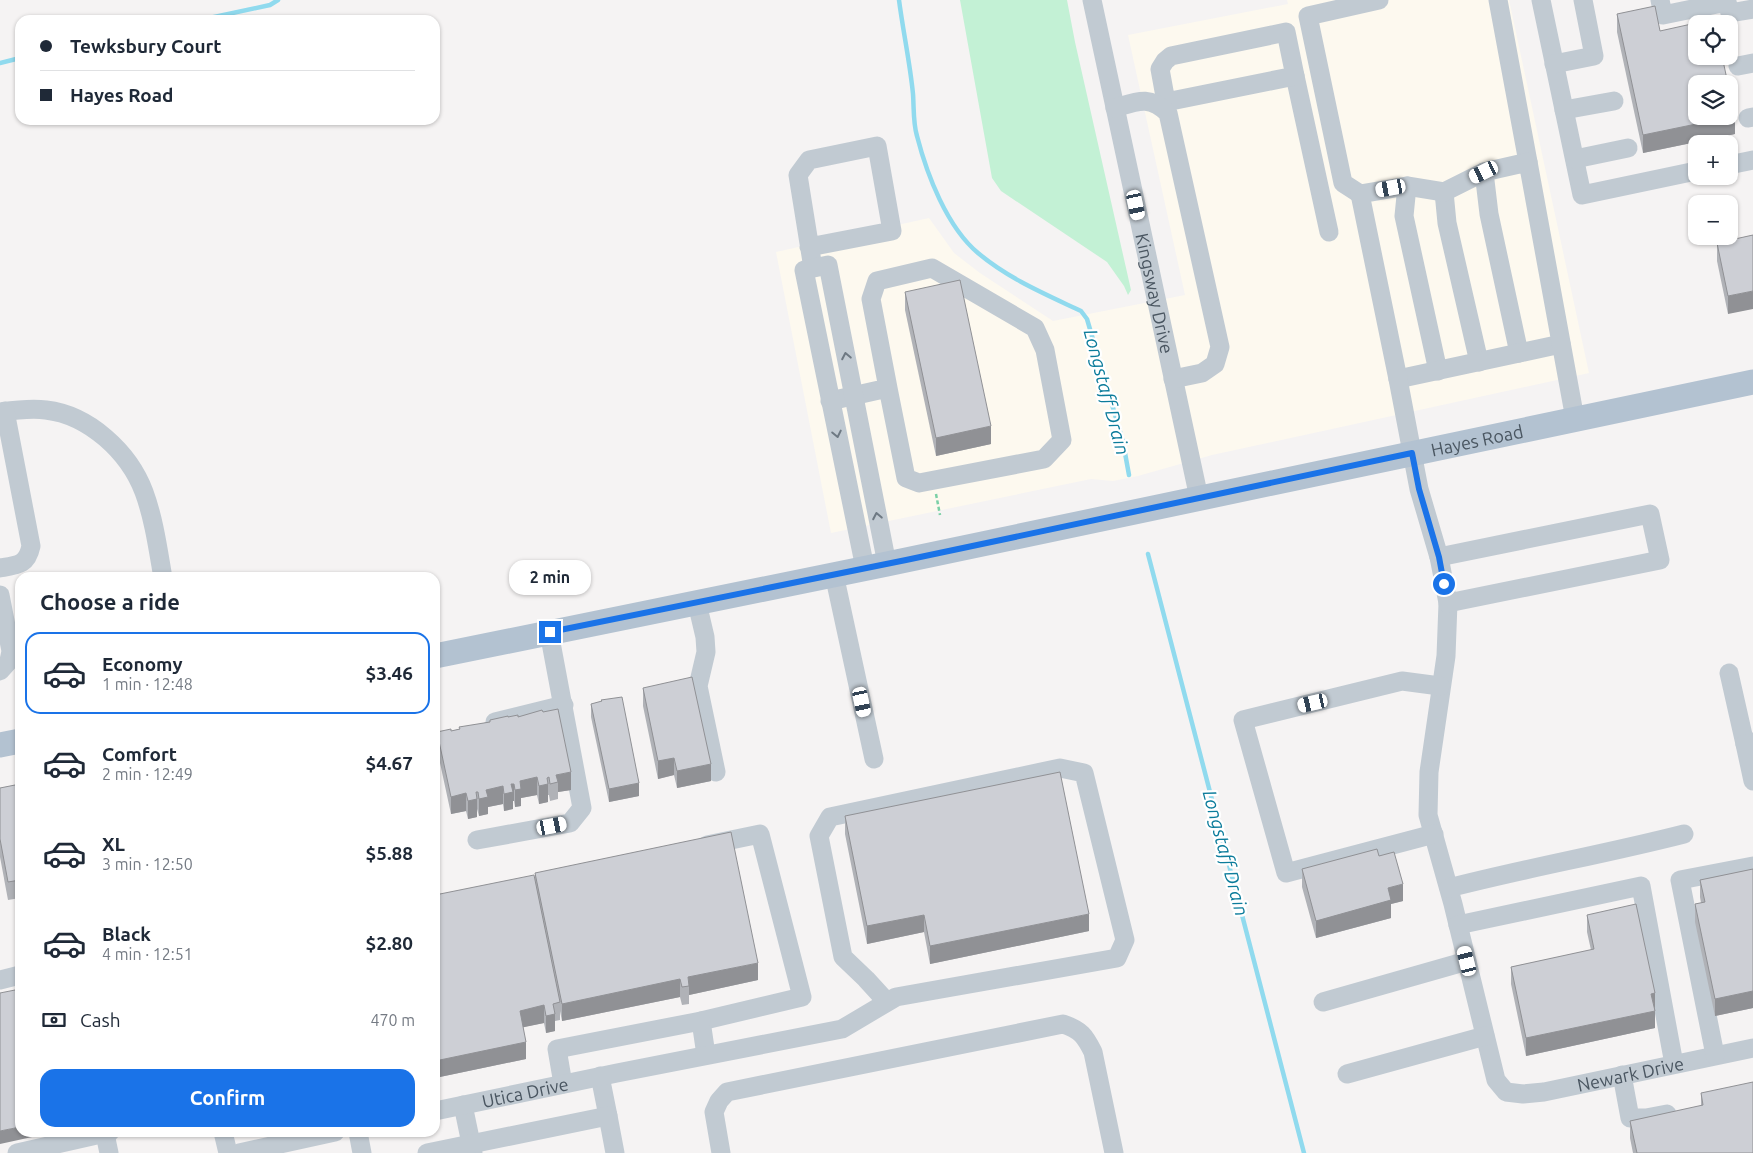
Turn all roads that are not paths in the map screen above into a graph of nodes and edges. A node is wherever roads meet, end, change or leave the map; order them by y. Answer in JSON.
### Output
{"nodes":[{"id":1,"x":1092,"y":0,"type":"edge"},
{"id":2,"x":1379,"y":0,"type":"edge"},
{"id":3,"x":1498,"y":0,"type":"edge"},
{"id":4,"x":1541,"y":0,"type":"edge"},
{"id":5,"x":1583,"y":0,"type":"edge"},
{"id":6,"x":1660,"y":0,"type":"edge"},
{"id":7,"x":1727,"y":1,"type":"edge"},
{"id":8,"x":1753,"y":8,"type":"edge"},
{"id":9,"x":1554,"y":64,"type":"junction"},
{"id":10,"x":1295,"y":76,"type":"junction"},
{"id":11,"x":1614,"y":100,"type":"dead end"},
{"id":12,"x":1162,"y":102,"type":"junction"},
{"id":13,"x":1115,"y":108,"type":"junction"},
{"id":14,"x":1564,"y":110,"type":"junction"},
{"id":15,"x":1628,"y":148,"type":"dead end"},
{"id":16,"x":1574,"y":159,"type":"junction"},
{"id":17,"x":1753,"y":160,"type":"edge"},
{"id":18,"x":1528,"y":162,"type":"junction"},
{"id":19,"x":1738,"y":163,"type":"edge"},
{"id":20,"x":1484,"y":172,"type":"junction"},
{"id":21,"x":1688,"y":173,"type":"edge"},
{"id":22,"x":1407,"y":186,"type":"junction"},
{"id":23,"x":1444,"y":192,"type":"junction"},
{"id":24,"x":1360,"y":194,"type":"junction"},
{"id":25,"x":1329,"y":232,"type":"dead end"},
{"id":26,"x":809,"y":247,"type":"junction"},
{"id":27,"x":813,"y":268,"type":"junction"},
{"id":28,"x":1561,"y":344,"type":"junction"},
{"id":29,"x":1519,"y":353,"type":"junction"},
{"id":30,"x":1479,"y":362,"type":"junction"},
{"id":31,"x":1438,"y":371,"type":"junction"},
{"id":32,"x":1173,"y":379,"type":"junction"},
{"id":33,"x":1398,"y":379,"type":"junction"},
{"id":34,"x":1753,"y":382,"type":"edge"},
{"id":35,"x":888,"y":388,"type":"junction"},
{"id":36,"x":854,"y":395,"type":"junction"},
{"id":37,"x":830,"y":400,"type":"junction"},
{"id":38,"x":2,"y":411,"type":"edge"},
{"id":39,"x":1575,"y":420,"type":"junction"},
{"id":40,"x":1412,"y":453,"type":"junction"},
{"id":41,"x":1199,"y":498,"type":"junction"},
{"id":42,"x":1439,"y":557,"type":"junction"},
{"id":43,"x":876,"y":566,"type":"junction"},
{"id":44,"x":0,"y":568,"type":"edge"},
{"id":45,"x":162,"y":572,"type":"edge"},
{"id":46,"x":834,"y":574,"type":"junction"},
{"id":47,"x":0,"y":595,"type":"edge"},
{"id":48,"x":697,"y":603,"type":"junction"},
{"id":49,"x":1448,"y":603,"type":"junction"},
{"id":50,"x":550,"y":632,"type":"junction"},
{"id":51,"x":440,"y":655,"type":"edge"},
{"id":52,"x":0,"y":670,"type":"edge"},
{"id":53,"x":1729,"y":673,"type":"dead end"},
{"id":54,"x":1440,"y":686,"type":"junction"},
{"id":55,"x":564,"y":705,"type":"junction"},
{"id":56,"x":482,"y":725,"type":"edge"},
{"id":57,"x":15,"y":742,"type":"edge"},
{"id":58,"x":1749,"y":743,"type":"edge"},
{"id":59,"x":0,"y":745,"type":"edge"},
{"id":60,"x":874,"y":759,"type":"dead end"},
{"id":61,"x":716,"y":772,"type":"dead end"},
{"id":62,"x":1753,"y":781,"type":"edge"},
{"id":63,"x":1684,"y":834,"type":"dead end"},
{"id":64,"x":1435,"y":839,"type":"junction"},
{"id":65,"x":477,"y":840,"type":"dead end"},
{"id":66,"x":685,"y":850,"type":"edge"},
{"id":67,"x":1753,"y":866,"type":"edge"},
{"id":68,"x":1449,"y":888,"type":"junction"},
{"id":69,"x":1458,"y":926,"type":"junction"},
{"id":70,"x":1467,"y":961,"type":"junction"},
{"id":71,"x":15,"y":976,"type":"edge"},
{"id":72,"x":0,"y":980,"type":"edge"},
{"id":73,"x":887,"y":1002,"type":"junction"},
{"id":74,"x":1323,"y":1002,"type":"dead end"},
{"id":75,"x":701,"y":1021,"type":"junction"},
{"id":76,"x":1485,"y":1036,"type":"junction"},
{"id":77,"x":1752,"y":1053,"type":"edge"},
{"id":78,"x":706,"y":1055,"type":"junction"},
{"id":79,"x":1715,"y":1055,"type":"junction"},
{"id":80,"x":1674,"y":1064,"type":"junction"},
{"id":81,"x":609,"y":1074,"type":"junction"},
{"id":82,"x":1347,"y":1074,"type":"dead end"},
{"id":83,"x":1622,"y":1075,"type":"junction"},
{"id":84,"x":562,"y":1084,"type":"junction"},
{"id":85,"x":463,"y":1105,"type":"junction"},
{"id":86,"x":440,"y":1110,"type":"edge"},
{"id":87,"x":1682,"y":1111,"type":"edge"},
{"id":88,"x":608,"y":1116,"type":"junction"},
{"id":89,"x":90,"y":1137,"type":"edge"},
{"id":90,"x":108,"y":1137,"type":"edge"},
{"id":91,"x":224,"y":1137,"type":"edge"},
{"id":92,"x":316,"y":1137,"type":"edge"},
{"id":93,"x":359,"y":1137,"type":"edge"},
{"id":94,"x":282,"y":1148,"type":"edge"},
{"id":95,"x":472,"y":1148,"type":"edge"},
{"id":96,"x":17,"y":1153,"type":"edge"},
{"id":97,"x":109,"y":1153,"type":"edge"},
{"id":98,"x":228,"y":1153,"type":"edge"},
{"id":99,"x":239,"y":1153,"type":"edge"},
{"id":100,"x":362,"y":1153,"type":"edge"},
{"id":101,"x":428,"y":1153,"type":"edge"},
{"id":102,"x":615,"y":1153,"type":"edge"},
{"id":103,"x":722,"y":1153,"type":"edge"},
{"id":104,"x":1114,"y":1153,"type":"edge"}],
"edges":[{"from":1,"to":13,"type":"street","name":"Kingsway Drive"},
{"from":2,"to":24,"type":"street"},
{"from":3,"to":18,"type":"street"},
{"from":4,"to":9,"type":"street"},
{"from":5,"to":9,"type":"street"},
{"from":6,"to":7,"type":"street"},
{"from":7,"to":8,"type":"street"},
{"from":9,"to":14,"type":"street"},
{"from":10,"to":12,"type":"street"},
{"from":10,"to":12,"type":"street"},
{"from":10,"to":25,"type":"street"},
{"from":11,"to":14,"type":"street"},
{"from":12,"to":13,"type":"street"},
{"from":12,"to":32,"type":"street"},
{"from":13,"to":32,"type":"street","name":"Kingsway Drive"},
{"from":14,"to":16,"type":"street"},
{"from":15,"to":16,"type":"street"},
{"from":16,"to":21,"type":"street"},
{"from":17,"to":19,"type":"street"},
{"from":18,"to":20,"type":"street"},
{"from":18,"to":28,"type":"street"},
{"from":20,"to":23,"type":"street"},
{"from":20,"to":29,"type":"street"},
{"from":22,"to":23,"type":"street"},
{"from":22,"to":24,"type":"street"},
{"from":22,"to":31,"type":"street"},
{"from":23,"to":30,"type":"street"},
{"from":24,"to":33,"type":"street"},
{"from":26,"to":26,"type":"street"},
{"from":26,"to":27,"type":"street"},
{"from":36,"to":27,"type":"street","one_way":true},
{"from":27,"to":37,"type":"street"},
{"from":28,"to":29,"type":"street"},
{"from":28,"to":39,"type":"street"},
{"from":29,"to":30,"type":"street"},
{"from":30,"to":31,"type":"street"},
{"from":31,"to":33,"type":"street"},
{"from":32,"to":41,"type":"street","name":"Kingsway Drive"},
{"from":33,"to":40,"type":"street"},
{"from":34,"to":39,"type":"main road","name":"Hayes Road"},
{"from":35,"to":35,"type":"street"},
{"from":35,"to":36,"type":"street"},
{"from":36,"to":37,"type":"street"},
{"from":43,"to":36,"type":"street","one_way":true},
{"from":37,"to":43,"type":"street","one_way":true},
{"from":38,"to":44,"type":"street"},
{"from":38,"to":45,"type":"street"},
{"from":39,"to":40,"type":"main road","name":"Hayes Road"},
{"from":40,"to":41,"type":"main road","name":"Hayes Road"},
{"from":40,"to":42,"type":"street"},
{"from":41,"to":43,"type":"main road","name":"Hayes Road"},
{"from":42,"to":49,"type":"street"},
{"from":42,"to":49,"type":"street"},
{"from":43,"to":46,"type":"main road","name":"Hayes Road"},
{"from":46,"to":48,"type":"main road","name":"Hayes Road"},
{"from":46,"to":60,"type":"street"},
{"from":47,"to":52,"type":"street"},
{"from":48,"to":50,"type":"main road","name":"Hayes Road"},
{"from":48,"to":61,"type":"street"},
{"from":49,"to":54,"type":"street"},
{"from":50,"to":51,"type":"main road","name":"Hayes Road"},
{"from":50,"to":55,"type":"street"},
{"from":53,"to":58,"type":"street"},
{"from":54,"to":64,"type":"street"},
{"from":54,"to":64,"type":"street"},
{"from":55,"to":56,"type":"street"},
{"from":55,"to":65,"type":"street"},
{"from":57,"to":59,"type":"main road"},
{"from":58,"to":62,"type":"street"},
{"from":63,"to":68,"type":"street"},
{"from":64,"to":68,"type":"street"},
{"from":66,"to":75,"type":"street"},
{"from":67,"to":79,"type":"street"},
{"from":68,"to":69,"type":"street"},
{"from":69,"to":70,"type":"street"},
{"from":69,"to":80,"type":"street"},
{"from":70,"to":74,"type":"street"},
{"from":70,"to":76,"type":"street"},
{"from":71,"to":72,"type":"street"},
{"from":73,"to":73,"type":"street","name":"Utica Drive"},
{"from":73,"to":78,"type":"street","name":"Utica Drive"},
{"from":75,"to":78,"type":"street"},
{"from":75,"to":84,"type":"street"},
{"from":76,"to":82,"type":"street"},
{"from":76,"to":83,"type":"street","name":"Newark Drive"},
{"from":77,"to":79,"type":"street","name":"Newark Drive"},
{"from":78,"to":81,"type":"street","name":"Utica Drive"},
{"from":79,"to":80,"type":"street","name":"Newark Drive"},
{"from":80,"to":83,"type":"street","name":"Newark Drive"},
{"from":81,"to":84,"type":"street","name":"Utica Drive"},
{"from":81,"to":88,"type":"street"},
{"from":83,"to":87,"type":"street"},
{"from":84,"to":85,"type":"street","name":"Utica Drive"},
{"from":85,"to":86,"type":"street","name":"Utica Drive"},
{"from":85,"to":95,"type":"street"},
{"from":88,"to":95,"type":"street"},
{"from":88,"to":102,"type":"street"},
{"from":89,"to":96,"type":"street"},
{"from":90,"to":97,"type":"street"},
{"from":91,"to":98,"type":"street"},
{"from":92,"to":94,"type":"street"},
{"from":93,"to":100,"type":"street"},
{"from":94,"to":99,"type":"street"},
{"from":95,"to":101,"type":"street"},
{"from":103,"to":104,"type":"street"}]}
